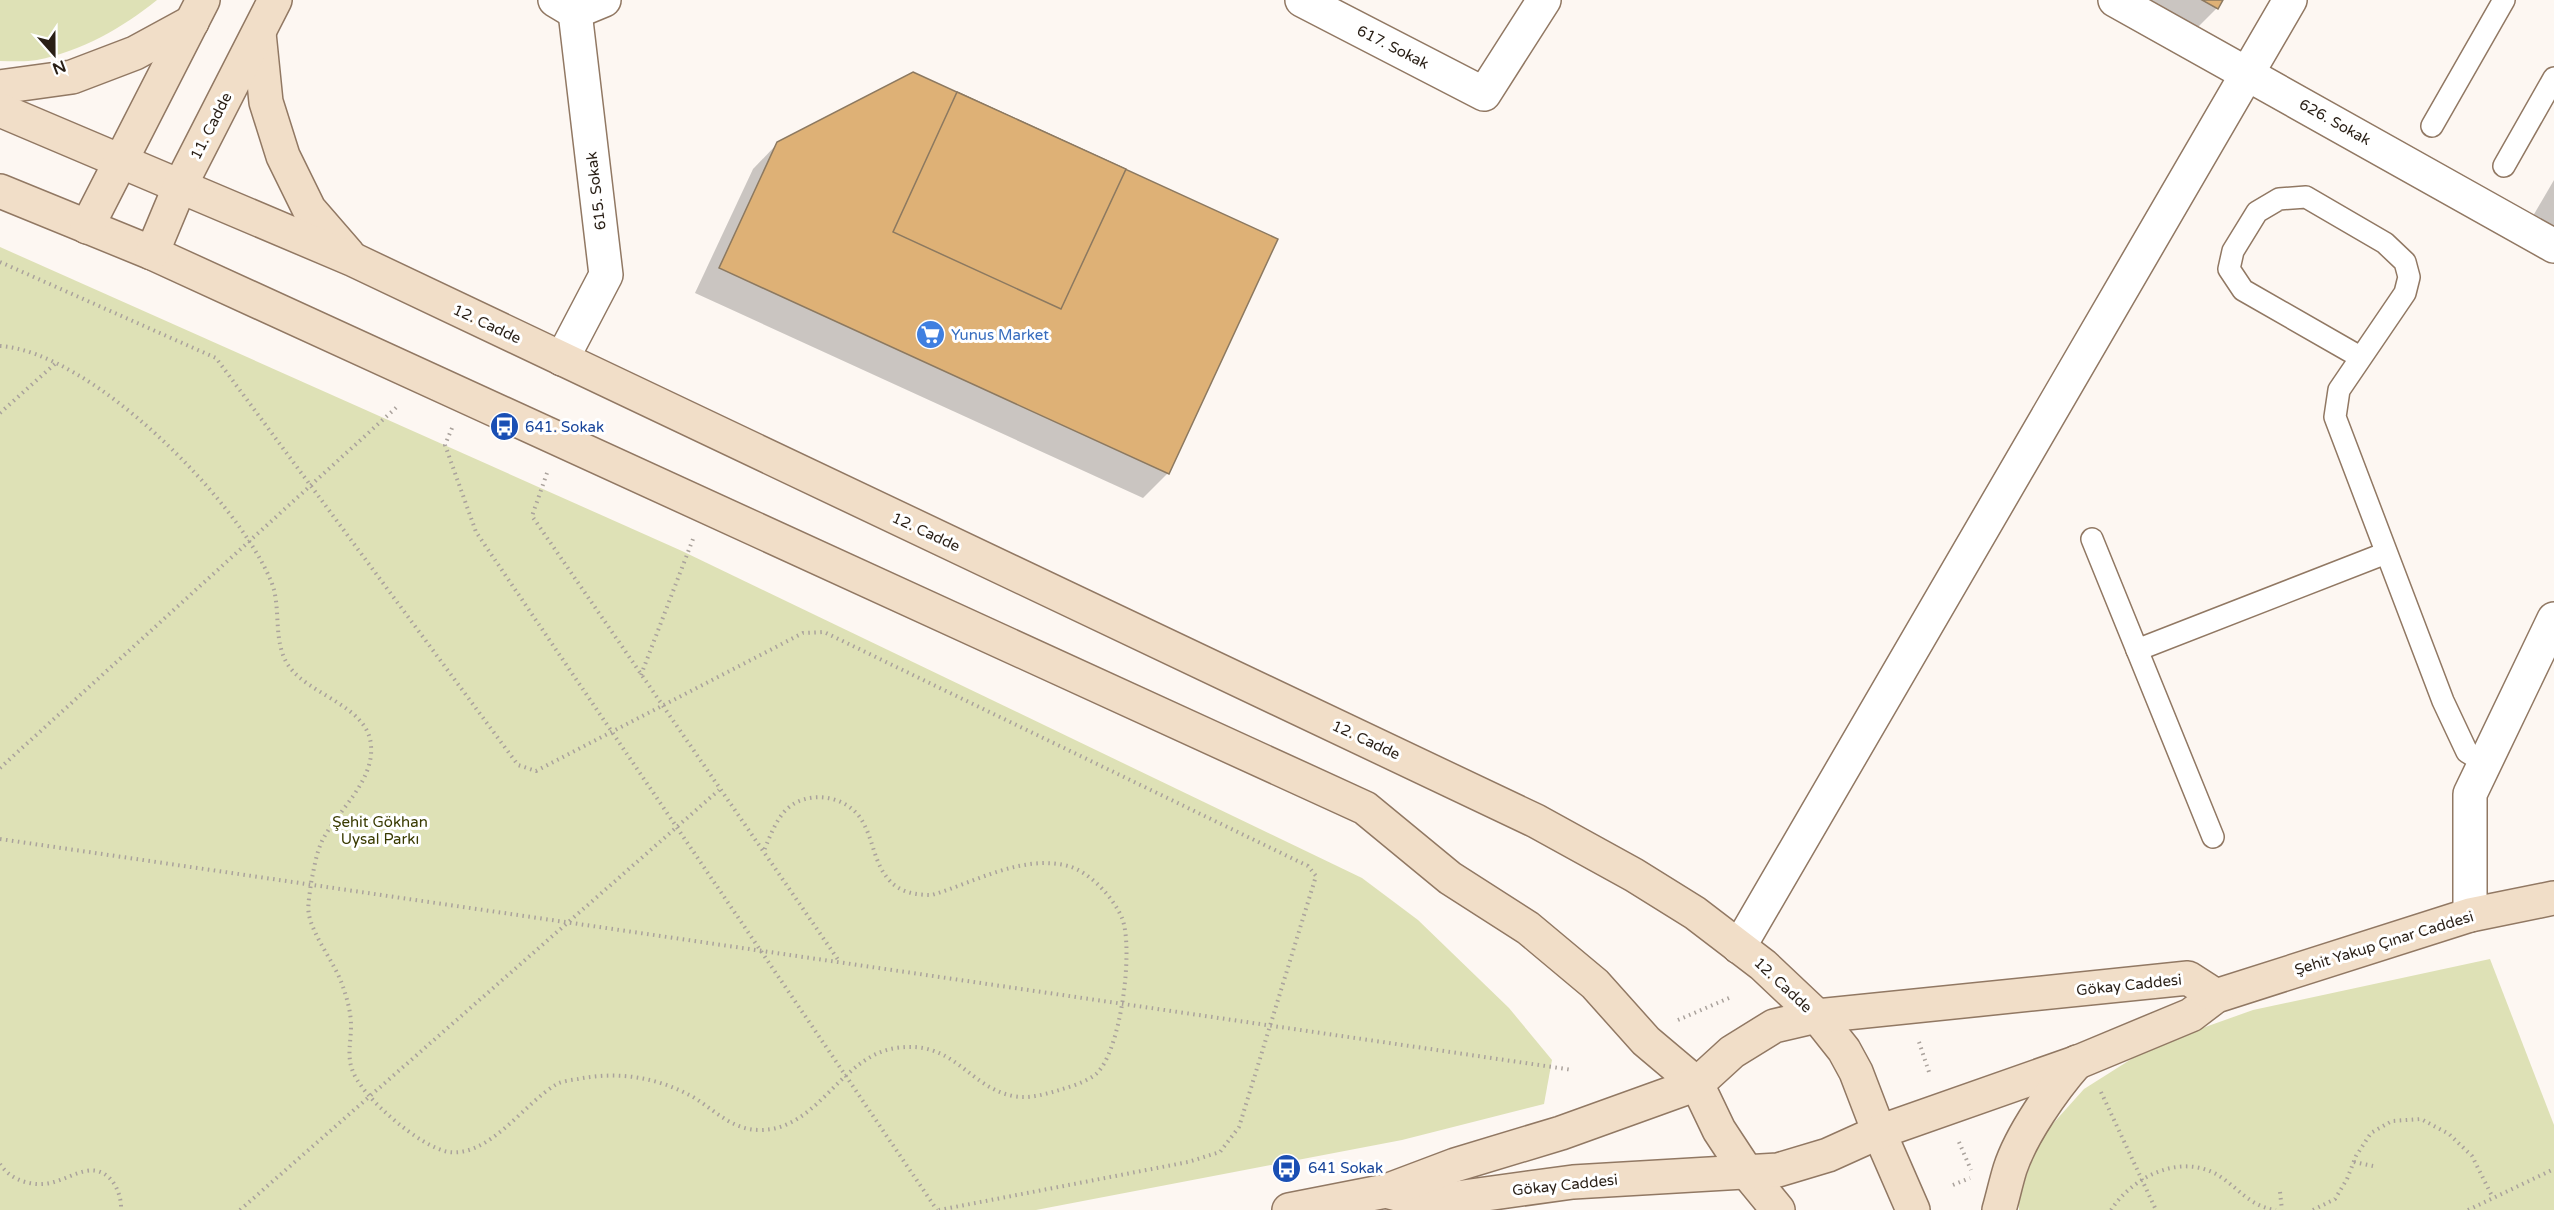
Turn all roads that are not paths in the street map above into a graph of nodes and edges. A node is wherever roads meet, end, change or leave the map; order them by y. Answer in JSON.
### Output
{"nodes":[{"id":1,"x":275,"y":0,"type":"edge"},
{"id":2,"x":1302,"y":0,"type":"edge"},
{"id":3,"x":1544,"y":0,"type":"edge"},
{"id":4,"x":2115,"y":0,"type":"edge"},
{"id":5,"x":2290,"y":0,"type":"edge"},
{"id":6,"x":2504,"y":0,"type":"edge"},
{"id":7,"x":578,"y":4,"type":"edge"},
{"id":8,"x":198,"y":11,"type":"edge"},
{"id":9,"x":259,"y":33,"type":"junction"},
{"id":10,"x":2247,"y":72,"type":"junction"},
{"id":11,"x":2554,"y":78,"type":"edge"},
{"id":12,"x":0,"y":87,"type":"edge"},
{"id":13,"x":0,"y":110,"type":"edge"},
{"id":14,"x":2432,"y":126,"type":"dead end"},
{"id":15,"x":122,"y":161,"type":"junction"},
{"id":16,"x":2504,"y":166,"type":"dead end"},
{"id":17,"x":180,"y":186,"type":"junction"},
{"id":18,"x":0,"y":191,"type":"edge"},
{"id":19,"x":87,"y":228,"type":"junction"},
{"id":20,"x":2554,"y":246,"type":"edge"},
{"id":21,"x":152,"y":253,"type":"junction"},
{"id":22,"x":354,"y":260,"type":"junction"},
{"id":23,"x":2360,"y":357,"type":"junction"},
{"id":24,"x":562,"y":359,"type":"junction"},
{"id":25,"x":2092,"y":539,"type":"dead end"},
{"id":26,"x":2386,"y":554,"type":"junction"},
{"id":27,"x":2554,"y":618,"type":"edge"},
{"id":28,"x":2137,"y":650,"type":"junction"},
{"id":29,"x":2484,"y":762,"type":"junction"},
{"id":30,"x":2213,"y":837,"type":"dead end"},
{"id":31,"x":2554,"y":898,"type":"edge"},
{"id":32,"x":2470,"y":915,"type":"junction"},
{"id":33,"x":1739,"y":947,"type":"junction"},
{"id":34,"x":2216,"y":996,"type":"junction"},
{"id":35,"x":1816,"y":1016,"type":"junction"},
{"id":36,"x":2087,"y":1072,"type":"junction"},
{"id":37,"x":1697,"y":1084,"type":"junction"},
{"id":38,"x":1879,"y":1132,"type":"junction"},
{"id":39,"x":1746,"y":1171,"type":"junction"},
{"id":40,"x":1386,"y":1191,"type":"junction"},
{"id":41,"x":1289,"y":1210,"type":"edge"},
{"id":42,"x":1778,"y":1210,"type":"edge"},
{"id":43,"x":1913,"y":1210,"type":"edge"},
{"id":44,"x":2000,"y":1210,"type":"edge"}],
"edges":[{"from":1,"to":9,"type":"main road","name":"11. Cadde"},
{"from":2,"to":3,"type":"street","name":"617. Sokak"},
{"from":4,"to":10,"type":"street","name":"626. Sokak"},
{"from":5,"to":10,"type":"street"},
{"from":6,"to":14,"type":"lane"},
{"from":7,"to":24,"type":"street","name":"615. Sokak"},
{"from":8,"to":12,"type":"main road"},
{"from":8,"to":15,"type":"main road"},
{"from":9,"to":17,"type":"main road","name":"11. Cadde"},
{"from":9,"to":22,"type":"main road"},
{"from":10,"to":20,"type":"street","name":"626. Sokak"},
{"from":10,"to":33,"type":"street"},
{"from":11,"to":16,"type":"lane"},
{"from":13,"to":15,"type":"main road","name":"12. Cadde"},
{"from":15,"to":17,"type":"main road","name":"12. Cadde"},
{"from":15,"to":19,"type":"main road"},
{"from":17,"to":21,"type":"main road","name":"11. Cadde"},
{"from":17,"to":22,"type":"main road","name":"12. Cadde"},
{"from":18,"to":19,"type":"main road"},
{"from":19,"to":21,"type":"main road"},
{"from":21,"to":37,"type":"main road"},
{"from":22,"to":24,"type":"main road","name":"12. Cadde"},
{"from":23,"to":23,"type":"lane"},
{"from":23,"to":26,"type":"lane"},
{"from":24,"to":33,"type":"main road","name":"12. Cadde"},
{"from":25,"to":28,"type":"lane"},
{"from":26,"to":28,"type":"lane"},
{"from":26,"to":29,"type":"lane"},
{"from":27,"to":29,"type":"street"},
{"from":28,"to":30,"type":"lane"},
{"from":29,"to":32,"type":"street"},
{"from":31,"to":32,"type":"main road","name":"Şehit Yakup Çınar Caddesi"},
{"from":32,"to":34,"type":"main road","name":"Şehit Yakup Çınar Caddesi"},
{"from":33,"to":35,"type":"main road","name":"12. Cadde"},
{"from":34,"to":35,"type":"main road","name":"Gökay Caddesi"},
{"from":34,"to":36,"type":"main road"},
{"from":35,"to":37,"type":"main road"},
{"from":35,"to":38,"type":"main road"},
{"from":36,"to":38,"type":"main road"},
{"from":36,"to":44,"type":"main road"},
{"from":37,"to":39,"type":"main road"},
{"from":37,"to":40,"type":"main road","name":"Gökay Caddesi"},
{"from":38,"to":39,"type":"main road"},
{"from":38,"to":43,"type":"main road"},
{"from":39,"to":40,"type":"main road","name":"Gökay Caddesi"},
{"from":39,"to":42,"type":"main road"},
{"from":40,"to":41,"type":"main road","name":"Gökay Caddesi"}]}
